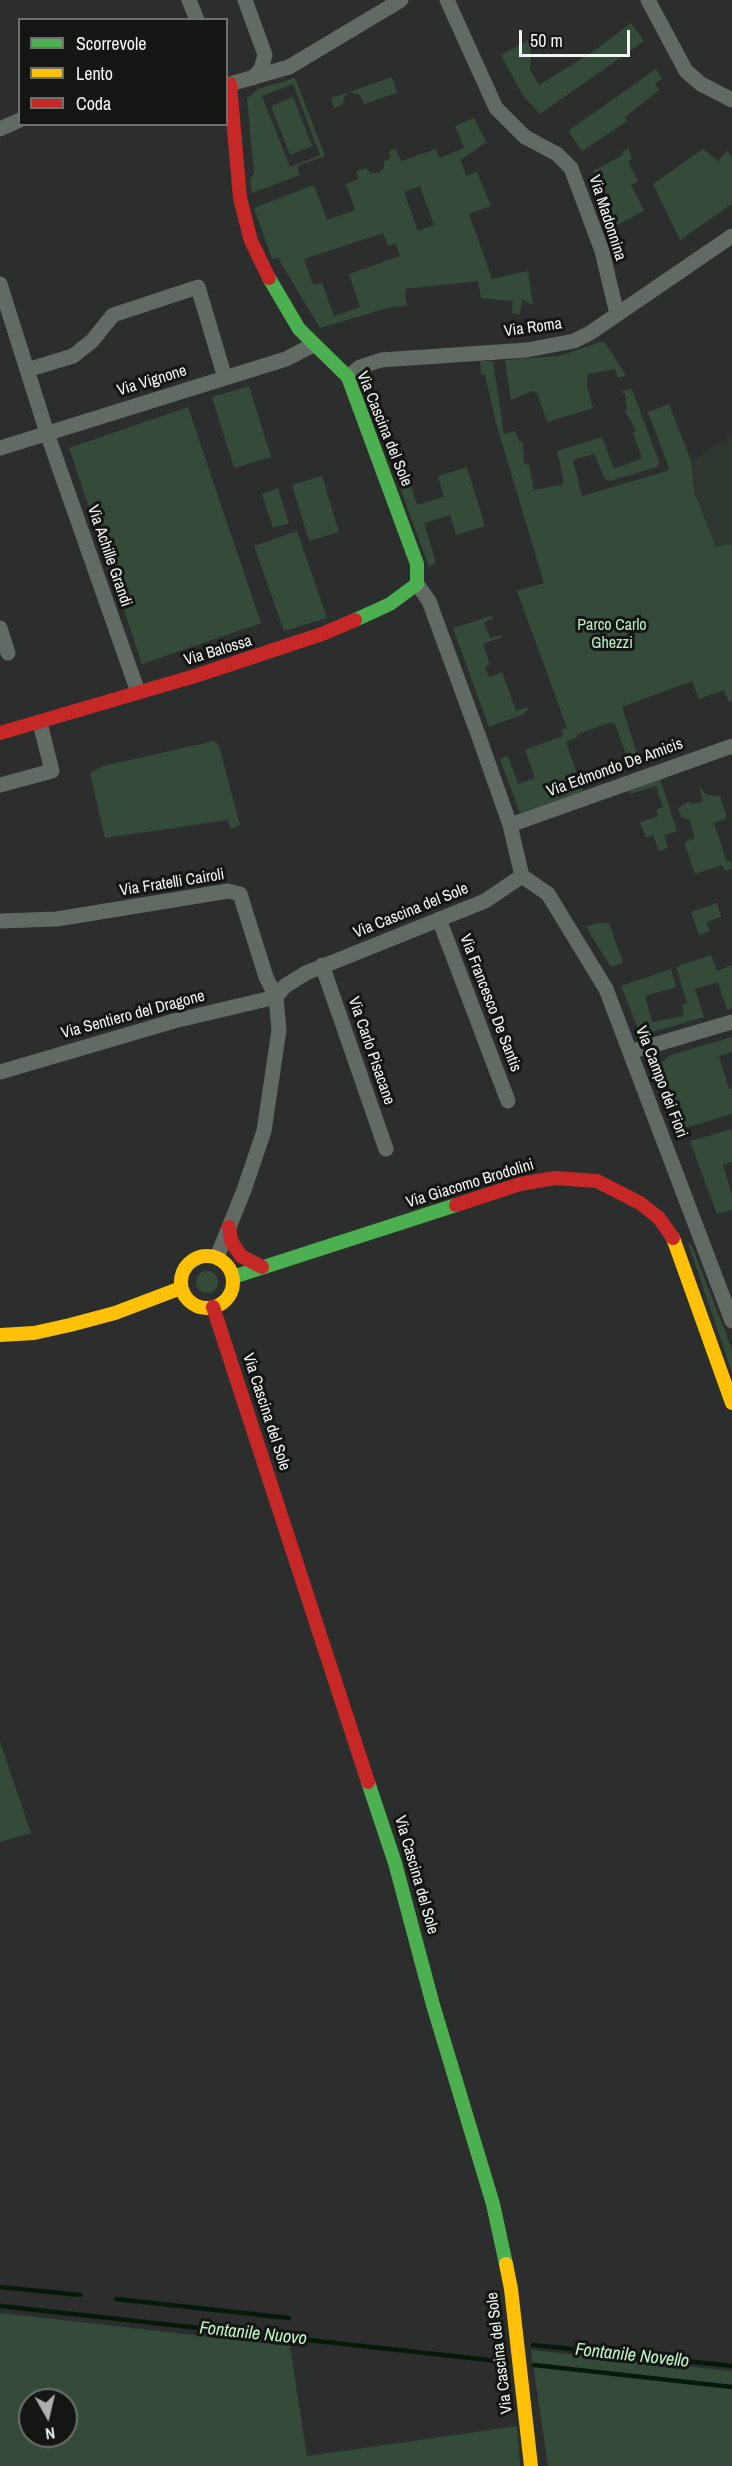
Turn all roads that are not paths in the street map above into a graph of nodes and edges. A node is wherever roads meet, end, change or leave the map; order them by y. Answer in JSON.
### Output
{"nodes":[{"id":1,"x":189,"y":0,"type":"edge"},
{"id":2,"x":245,"y":0,"type":"edge"},
{"id":3,"x":401,"y":0,"type":"edge"},
{"id":4,"x":447,"y":0,"type":"edge"},
{"id":5,"x":648,"y":0,"type":"edge"},
{"id":6,"x":196,"y":18,"type":"edge"},
{"id":7,"x":253,"y":78,"type":"junction"},
{"id":8,"x":228,"y":84,"type":"edge"},
{"id":9,"x":732,"y":100,"type":"edge"},
{"id":10,"x":18,"y":121,"type":"edge"},
{"id":11,"x":0,"y":129,"type":"edge"},
{"id":12,"x":732,"y":236,"type":"edge"},
{"id":13,"x":0,"y":284,"type":"edge"},
{"id":14,"x":617,"y":314,"type":"junction"},
{"id":15,"x":313,"y":345,"type":"junction"},
{"id":16,"x":27,"y":370,"type":"junction"},
{"id":17,"x":348,"y":377,"type":"junction"},
{"id":18,"x":225,"y":378,"type":"junction"},
{"id":19,"x":46,"y":433,"type":"junction"},
{"id":20,"x":0,"y":448,"type":"edge"},
{"id":21,"x":417,"y":584,"type":"junction"},
{"id":22,"x":0,"y":628,"type":"edge"},
{"id":23,"x":8,"y":653,"type":"dead end"},
{"id":24,"x":138,"y":692,"type":"junction"},
{"id":25,"x":40,"y":723,"type":"junction"},
{"id":26,"x":0,"y":733,"type":"edge"},
{"id":27,"x":732,"y":746,"type":"edge"},
{"id":28,"x":0,"y":785,"type":"edge"},
{"id":29,"x":510,"y":825,"type":"junction"},
{"id":30,"x":522,"y":876,"type":"junction"},
{"id":31,"x":440,"y":919,"type":"junction"},
{"id":32,"x":0,"y":921,"type":"edge"},
{"id":33,"x":322,"y":965,"type":"junction"},
{"id":34,"x":276,"y":997,"type":"junction"},
{"id":35,"x":732,"y":1022,"type":"edge"},
{"id":36,"x":630,"y":1052,"type":"junction"},
{"id":37,"x":0,"y":1072,"type":"edge"},
{"id":38,"x":508,"y":1101,"type":"dead end"},
{"id":39,"x":386,"y":1149,"type":"dead end"},
{"id":40,"x":229,"y":1227,"type":"junction"},
{"id":41,"x":217,"y":1257,"type":"junction"},
{"id":42,"x":262,"y":1267,"type":"junction"},
{"id":43,"x":233,"y":1277,"type":"junction"},
{"id":44,"x":181,"y":1288,"type":"junction"},
{"id":45,"x":213,"y":1307,"type":"junction"},
{"id":46,"x":732,"y":1321,"type":"edge"},
{"id":47,"x":0,"y":1335,"type":"edge"},
{"id":48,"x":732,"y":1403,"type":"edge"},
{"id":49,"x":531,"y":2466,"type":"edge"}],
"edges":[{"from":1,"to":6,"type":"street"},
{"from":2,"to":7,"type":"street"},
{"from":3,"to":7,"type":"street"},
{"from":4,"to":14,"type":"street","name":"Via Madonnina"},
{"from":5,"to":9,"type":"street"},
{"from":7,"to":8,"type":"street"},
{"from":8,"to":15,"type":"street","name":"Via Cascina del Sole"},
{"from":10,"to":11,"type":"street"},
{"from":12,"to":14,"type":"street","name":"Via Roma"},
{"from":13,"to":16,"type":"street","name":"Via Achille Grandi"},
{"from":14,"to":17,"type":"street","name":"Via Roma"},
{"from":15,"to":17,"type":"street","name":"Via Cascina del Sole"},
{"from":15,"to":18,"type":"street","name":"Via Vignone"},
{"from":16,"to":18,"type":"street"},
{"from":16,"to":19,"type":"street","name":"Via Achille Grandi"},
{"from":17,"to":21,"type":"street","name":"Via Cascina del Sole"},
{"from":18,"to":19,"type":"street","name":"Via Vignone"},
{"from":19,"to":20,"type":"street","name":"Via Vignone"},
{"from":19,"to":24,"type":"street","name":"Via Achille Grandi"},
{"from":21,"to":24,"type":"street","name":"Via Balossa"},
{"from":21,"to":29,"type":"street"},
{"from":22,"to":23,"type":"street"},
{"from":24,"to":25,"type":"street","name":"Via Balossa"},
{"from":25,"to":26,"type":"street","name":"Via Balossa"},
{"from":25,"to":28,"type":"street"},
{"from":27,"to":29,"type":"street","name":"Via Edmondo De Amicis"},
{"from":29,"to":30,"type":"street"},
{"from":30,"to":31,"type":"street","name":"Via Cascina del Sole"},
{"from":30,"to":36,"type":"street","name":"Via Campo dei Fiori"},
{"from":31,"to":33,"type":"street","name":"Via Cascina del Sole"},
{"from":31,"to":38,"type":"street","name":"Via Francesco De Santis"},
{"from":32,"to":34,"type":"street","name":"Via Fratelli Cairoli"},
{"from":33,"to":34,"type":"street","name":"Via Cascina del Sole"},
{"from":33,"to":39,"type":"street","name":"Via Carlo Pisacane"},
{"from":34,"to":37,"type":"street","name":"Via Sentiero del Dragone"},
{"from":34,"to":40,"type":"street"},
{"from":35,"to":36,"type":"street"},
{"from":36,"to":46,"type":"street","name":"Via Campo dei Fiori"},
{"from":40,"to":41,"type":"street"},
{"from":40,"to":42,"type":"street"},
{"from":41,"to":43,"type":"street"},
{"from":41,"to":44,"type":"street"},
{"from":42,"to":43,"type":"street","name":"Via Giacomo Brodolini"},
{"from":42,"to":48,"type":"street","name":"Via Giacomo Brodolini"},
{"from":43,"to":45,"type":"street"},
{"from":44,"to":45,"type":"street"},
{"from":44,"to":47,"type":"street"},
{"from":45,"to":49,"type":"street","name":"Via Cascina del Sole"}]}
